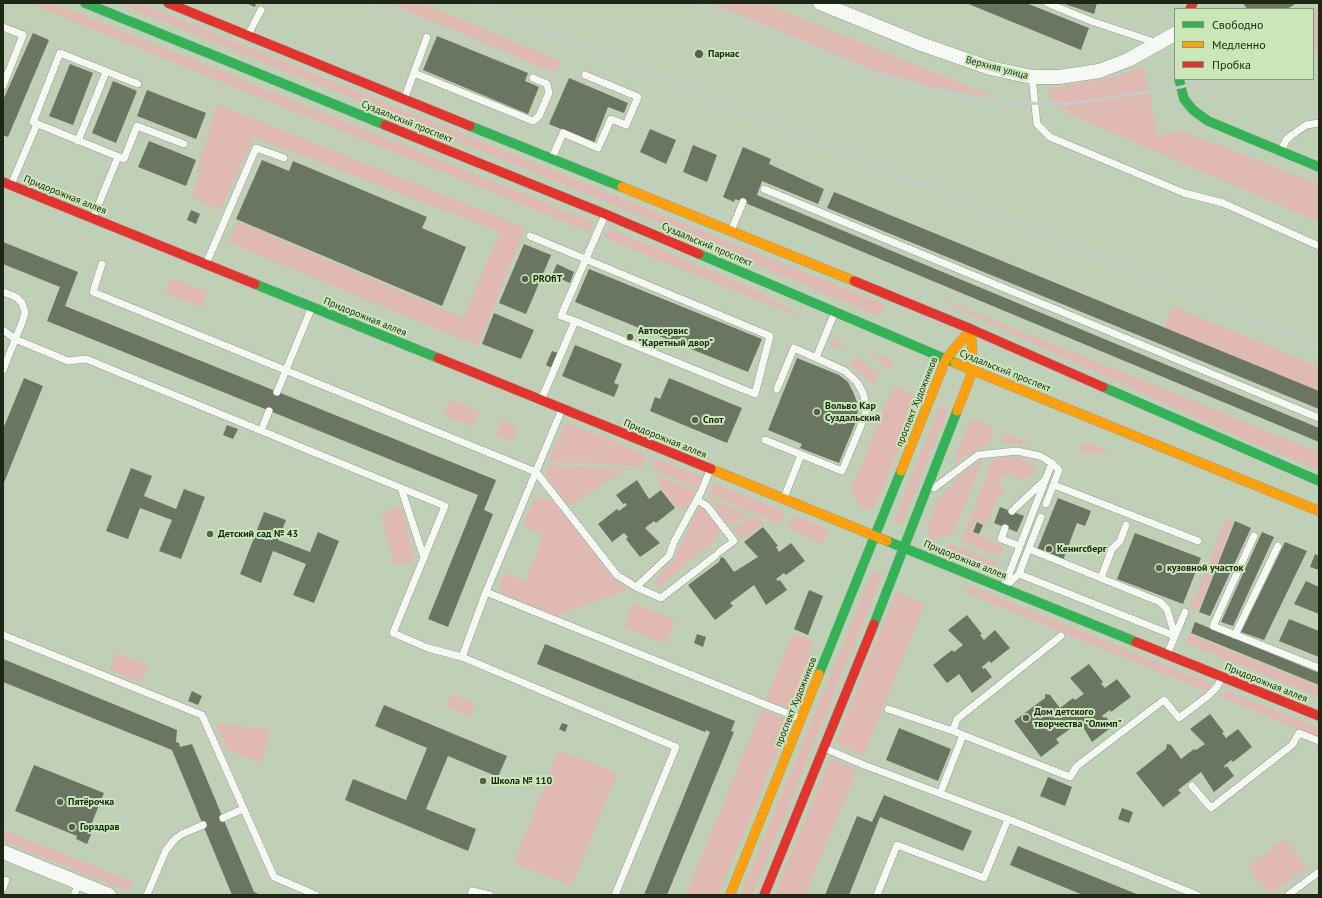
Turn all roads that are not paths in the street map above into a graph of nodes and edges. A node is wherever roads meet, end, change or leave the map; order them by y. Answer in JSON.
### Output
{"nodes":[{"id":1,"x":84,"y":3,"type":"edge"},
{"id":2,"x":168,"y":3,"type":"edge"},
{"id":3,"x":820,"y":3,"type":"edge"},
{"id":4,"x":1047,"y":3,"type":"edge"},
{"id":5,"x":261,"y":10,"type":"dead end"},
{"id":6,"x":3,"y":27,"type":"edge"},
{"id":7,"x":248,"y":35,"type":"junction"},
{"id":8,"x":1174,"y":35,"type":"edge"},
{"id":9,"x":427,"y":37,"type":"dead end"},
{"id":10,"x":1158,"y":43,"type":"junction"},
{"id":11,"x":106,"y":72,"type":"junction"},
{"id":12,"x":414,"y":73,"type":"junction"},
{"id":13,"x":585,"y":75,"type":"dead end"},
{"id":14,"x":1032,"y":77,"type":"junction"},
{"id":15,"x":533,"y":78,"type":"dead end"},
{"id":16,"x":1179,"y":80,"type":"edge"},
{"id":17,"x":138,"y":84,"type":"dead end"},
{"id":18,"x":3,"y":86,"type":"edge"},
{"id":19,"x":404,"y":99,"type":"junction"},
{"id":20,"x":1319,"y":123,"type":"edge"},
{"id":21,"x":37,"y":124,"type":"junction"},
{"id":22,"x":78,"y":141,"type":"junction"},
{"id":23,"x":184,"y":144,"type":"dead end"},
{"id":24,"x":1281,"y":151,"type":"junction"},
{"id":25,"x":118,"y":157,"type":"junction"},
{"id":26,"x":284,"y":158,"type":"dead end"},
{"id":27,"x":552,"y":158,"type":"junction"},
{"id":28,"x":1319,"y":167,"type":"edge"},
{"id":29,"x":7,"y":184,"type":"edge"},
{"id":30,"x":764,"y":189,"type":"dead end"},
{"id":31,"x":743,"y":202,"type":"dead end"},
{"id":32,"x":605,"y":214,"type":"junction"},
{"id":33,"x":93,"y":218,"type":"junction"},
{"id":34,"x":731,"y":232,"type":"junction"},
{"id":35,"x":530,"y":236,"type":"dead end"},
{"id":36,"x":1319,"y":246,"type":"edge"},
{"id":37,"x":585,"y":259,"type":"junction"},
{"id":38,"x":102,"y":264,"type":"dead end"},
{"id":39,"x":206,"y":264,"type":"junction"},
{"id":40,"x":3,"y":292,"type":"edge"},
{"id":41,"x":312,"y":307,"type":"junction"},
{"id":42,"x":835,"y":312,"type":"junction"},
{"id":43,"x":575,"y":321,"type":"junction"},
{"id":44,"x":971,"y":329,"type":"junction"},
{"id":45,"x":3,"y":330,"type":"edge"},
{"id":46,"x":15,"y":339,"type":"junction"},
{"id":47,"x":816,"y":358,"type":"junction"},
{"id":48,"x":946,"y":359,"type":"junction"},
{"id":49,"x":3,"y":370,"type":"edge"},
{"id":50,"x":286,"y":370,"type":"junction"},
{"id":51,"x":973,"y":370,"type":"junction"},
{"id":52,"x":778,"y":390,"type":"dead end"},
{"id":53,"x":277,"y":392,"type":"dead end"},
{"id":54,"x":541,"y":400,"type":"junction"},
{"id":55,"x":562,"y":409,"type":"junction"},
{"id":56,"x":269,"y":410,"type":"dead end"},
{"id":57,"x":1319,"y":418,"type":"edge"},
{"id":58,"x":261,"y":431,"type":"junction"},
{"id":59,"x":765,"y":440,"type":"dead end"},
{"id":60,"x":801,"y":455,"type":"junction"},
{"id":61,"x":1052,"y":463,"type":"junction"},
{"id":62,"x":711,"y":469,"type":"junction"},
{"id":63,"x":536,"y":472,"type":"junction"},
{"id":64,"x":1046,"y":480,"type":"junction"},
{"id":65,"x":1319,"y":481,"type":"edge"},
{"id":66,"x":1054,"y":485,"type":"junction"},
{"id":67,"x":401,"y":488,"type":"junction"},
{"id":68,"x":924,"y":495,"type":"junction"},
{"id":69,"x":784,"y":499,"type":"junction"},
{"id":70,"x":697,"y":500,"type":"junction"},
{"id":71,"x":1046,"y":504,"type":"dead end"},
{"id":72,"x":1319,"y":510,"type":"edge"},
{"id":73,"x":1012,"y":511,"type":"dead end"},
{"id":74,"x":1041,"y":517,"type":"dead end"},
{"id":75,"x":1126,"y":525,"type":"dead end"},
{"id":76,"x":1005,"y":528,"type":"dead end"},
{"id":77,"x":875,"y":536,"type":"junction"},
{"id":78,"x":1254,"y":536,"type":"dead end"},
{"id":79,"x":1198,"y":541,"type":"dead end"},
{"id":80,"x":1020,"y":546,"type":"junction"},
{"id":81,"x":1278,"y":546,"type":"dead end"},
{"id":82,"x":904,"y":548,"type":"junction"},
{"id":83,"x":1029,"y":549,"type":"junction"},
{"id":84,"x":424,"y":558,"type":"junction"},
{"id":85,"x":1019,"y":574,"type":"junction"},
{"id":86,"x":1101,"y":578,"type":"junction"},
{"id":87,"x":636,"y":587,"type":"junction"},
{"id":88,"x":1004,"y":587,"type":"junction"},
{"id":89,"x":486,"y":592,"type":"junction"},
{"id":90,"x":1041,"y":594,"type":"junction"},
{"id":91,"x":1185,"y":612,"type":"dead end"},
{"id":92,"x":3,"y":635,"type":"edge"},
{"id":93,"x":1236,"y":635,"type":"junction"},
{"id":94,"x":1061,"y":636,"type":"dead end"},
{"id":95,"x":1175,"y":636,"type":"junction"},
{"id":96,"x":1167,"y":655,"type":"junction"},
{"id":97,"x":462,"y":657,"type":"junction"},
{"id":98,"x":1319,"y":668,"type":"edge"},
{"id":99,"x":1222,"y":677,"type":"junction"},
{"id":100,"x":888,"y":709,"type":"dead end"},
{"id":101,"x":1319,"y":716,"type":"edge"},
{"id":102,"x":801,"y":718,"type":"junction"},
{"id":103,"x":953,"y":731,"type":"junction"},
{"id":104,"x":963,"y":735,"type":"junction"},
{"id":105,"x":1319,"y":741,"type":"edge"},
{"id":106,"x":824,"y":748,"type":"junction"},
{"id":107,"x":1192,"y":786,"type":"dead end"},
{"id":108,"x":940,"y":794,"type":"junction"},
{"id":109,"x":243,"y":810,"type":"junction"},
{"id":110,"x":223,"y":818,"type":"dead end"},
{"id":111,"x":1008,"y":819,"type":"junction"},
{"id":112,"x":203,"y":825,"type":"dead end"},
{"id":113,"x":3,"y":852,"type":"edge"},
{"id":114,"x":1319,"y":872,"type":"edge"},
{"id":115,"x":6,"y":880,"type":"dead end"},
{"id":116,"x":3,"y":888,"type":"edge"},
{"id":117,"x":76,"y":889,"type":"edge"},
{"id":118,"x":109,"y":895,"type":"edge"},
{"id":119,"x":147,"y":895,"type":"edge"},
{"id":120,"x":316,"y":895,"type":"edge"},
{"id":121,"x":471,"y":895,"type":"edge"},
{"id":122,"x":490,"y":895,"type":"edge"},
{"id":123,"x":615,"y":895,"type":"edge"},
{"id":124,"x":730,"y":895,"type":"edge"},
{"id":125,"x":764,"y":895,"type":"edge"},
{"id":126,"x":877,"y":895,"type":"edge"},
{"id":127,"x":1197,"y":895,"type":"edge"},
{"id":128,"x":1288,"y":895,"type":"edge"}],
"edges":[{"from":1,"to":32,"type":"street","name":"Суздальский проспект"},
{"from":2,"to":7,"type":"street","name":"Суздальский проспект"},
{"from":3,"to":14,"type":"street","name":"Верхняя улица"},
{"from":4,"to":10,"type":"lane"},
{"from":5,"to":7,"type":"lane"},
{"from":6,"to":18,"type":"lane"},
{"from":7,"to":19,"type":"street","name":"Суздальский проспект"},
{"from":8,"to":10,"type":"street","name":"Верхняя улица"},
{"from":9,"to":12,"type":"lane"},
{"from":10,"to":14,"type":"street","name":"Верхняя улица"},
{"from":11,"to":17,"type":"lane"},
{"from":11,"to":21,"type":"lane"},
{"from":11,"to":22,"type":"lane"},
{"from":12,"to":15,"type":"lane"},
{"from":12,"to":19,"type":"lane"},
{"from":13,"to":27,"type":"lane"},
{"from":14,"to":36,"type":"lane"},
{"from":16,"to":24,"type":"street"},
{"from":19,"to":27,"type":"street","name":"Суздальский проспект"},
{"from":20,"to":24,"type":"lane"},
{"from":21,"to":22,"type":"lane"},
{"from":21,"to":29,"type":"lane"},
{"from":22,"to":25,"type":"lane"},
{"from":23,"to":25,"type":"lane"},
{"from":24,"to":28,"type":"street"},
{"from":25,"to":33,"type":"lane"},
{"from":26,"to":39,"type":"lane"},
{"from":27,"to":34,"type":"street","name":"Суздальский проспект"},
{"from":29,"to":33,"type":"street","name":"Придорожная аллея"},
{"from":30,"to":57,"type":"lane"},
{"from":31,"to":34,"type":"lane"},
{"from":32,"to":37,"type":"lane"},
{"from":32,"to":42,"type":"street","name":"Суздальский проспект"},
{"from":33,"to":39,"type":"street","name":"Придорожная аллея"},
{"from":34,"to":44,"type":"street","name":"Суздальский проспект"},
{"from":35,"to":37,"type":"lane"},
{"from":37,"to":43,"type":"lane"},
{"from":37,"to":43,"type":"lane"},
{"from":38,"to":50,"type":"lane"},
{"from":39,"to":41,"type":"street","name":"Придорожная аллея"},
{"from":40,"to":46,"type":"lane"},
{"from":41,"to":50,"type":"lane"},
{"from":41,"to":54,"type":"street","name":"Придорожная аллея"},
{"from":42,"to":47,"type":"lane"},
{"from":42,"to":48,"type":"street","name":"Суздальский проспект"},
{"from":43,"to":54,"type":"lane"},
{"from":44,"to":48,"type":"street","name":"проспект Художников"},
{"from":44,"to":51,"type":"street"},
{"from":44,"to":65,"type":"street","name":"Суздальский проспект"},
{"from":45,"to":46,"type":"lane"},
{"from":46,"to":49,"type":"lane"},
{"from":46,"to":58,"type":"lane"},
{"from":47,"to":52,"type":"lane"},
{"from":47,"to":60,"type":"lane"},
{"from":48,"to":51,"type":"street","name":"Суздальский проспект"},
{"from":48,"to":77,"type":"street","name":"проспект Художников"},
{"from":50,"to":53,"type":"lane"},
{"from":50,"to":63,"type":"lane"},
{"from":51,"to":68,"type":"street"},
{"from":51,"to":72,"type":"street","name":"Суздальский проспект"},
{"from":54,"to":55,"type":"street","name":"Придорожная аллея"},
{"from":55,"to":62,"type":"street","name":"Придорожная аллея"},
{"from":55,"to":63,"type":"lane"},
{"from":56,"to":58,"type":"lane"},
{"from":58,"to":67,"type":"lane"},
{"from":59,"to":60,"type":"lane"},
{"from":60,"to":69,"type":"lane"},
{"from":61,"to":64,"type":"lane"},
{"from":61,"to":66,"type":"lane"},
{"from":61,"to":68,"type":"lane"},
{"from":62,"to":69,"type":"street","name":"Придорожная аллея"},
{"from":62,"to":70,"type":"lane"},
{"from":63,"to":87,"type":"lane"},
{"from":63,"to":89,"type":"lane"},
{"from":64,"to":73,"type":"lane"},
{"from":64,"to":80,"type":"lane"},
{"from":66,"to":71,"type":"lane"},
{"from":66,"to":79,"type":"lane"},
{"from":67,"to":84,"type":"lane"},
{"from":67,"to":84,"type":"lane"},
{"from":68,"to":82,"type":"street"},
{"from":69,"to":77,"type":"street","name":"Придорожная аллея"},
{"from":70,"to":87,"type":"lane"},
{"from":70,"to":87,"type":"lane"},
{"from":74,"to":83,"type":"lane"},
{"from":75,"to":86,"type":"lane"},
{"from":76,"to":80,"type":"lane"},
{"from":77,"to":82,"type":"street","name":"Придорожная аллея"},
{"from":77,"to":102,"type":"street","name":"проспект Художников"},
{"from":78,"to":93,"type":"lane"},
{"from":80,"to":88,"type":"lane"},
{"from":81,"to":93,"type":"lane"},
{"from":82,"to":88,"type":"street","name":"Придорожная аллея"},
{"from":82,"to":106,"type":"street"},
{"from":83,"to":85,"type":"lane"},
{"from":83,"to":86,"type":"lane"},
{"from":84,"to":97,"type":"lane"},
{"from":85,"to":88,"type":"lane"},
{"from":85,"to":90,"type":"lane"},
{"from":86,"to":95,"type":"lane"},
{"from":88,"to":90,"type":"street","name":"Придорожная аллея"},
{"from":89,"to":97,"type":"lane"},
{"from":89,"to":102,"type":"lane"},
{"from":90,"to":95,"type":"lane"},
{"from":90,"to":96,"type":"street","name":"Придорожная аллея"},
{"from":91,"to":95,"type":"lane"},
{"from":92,"to":109,"type":"lane"},
{"from":93,"to":98,"type":"lane"},
{"from":94,"to":103,"type":"lane"},
{"from":95,"to":96,"type":"lane"},
{"from":96,"to":99,"type":"street","name":"Придорожная аллея"},
{"from":97,"to":123,"type":"lane"},
{"from":99,"to":101,"type":"street","name":"Придорожная аллея"},
{"from":99,"to":104,"type":"lane"},
{"from":100,"to":103,"type":"lane"},
{"from":102,"to":124,"type":"street","name":"проспект Художников"},
{"from":103,"to":104,"type":"lane"},
{"from":104,"to":108,"type":"lane"},
{"from":105,"to":107,"type":"lane"},
{"from":106,"to":108,"type":"lane"},
{"from":106,"to":125,"type":"street"},
{"from":108,"to":111,"type":"lane"},
{"from":109,"to":110,"type":"lane"},
{"from":109,"to":120,"type":"lane"},
{"from":111,"to":126,"type":"lane"},
{"from":111,"to":127,"type":"lane"},
{"from":112,"to":119,"type":"lane"},
{"from":113,"to":117,"type":"street"},
{"from":114,"to":128,"type":"lane"},
{"from":115,"to":116,"type":"lane"},
{"from":117,"to":118,"type":"street"},
{"from":121,"to":122,"type":"lane"}]}
